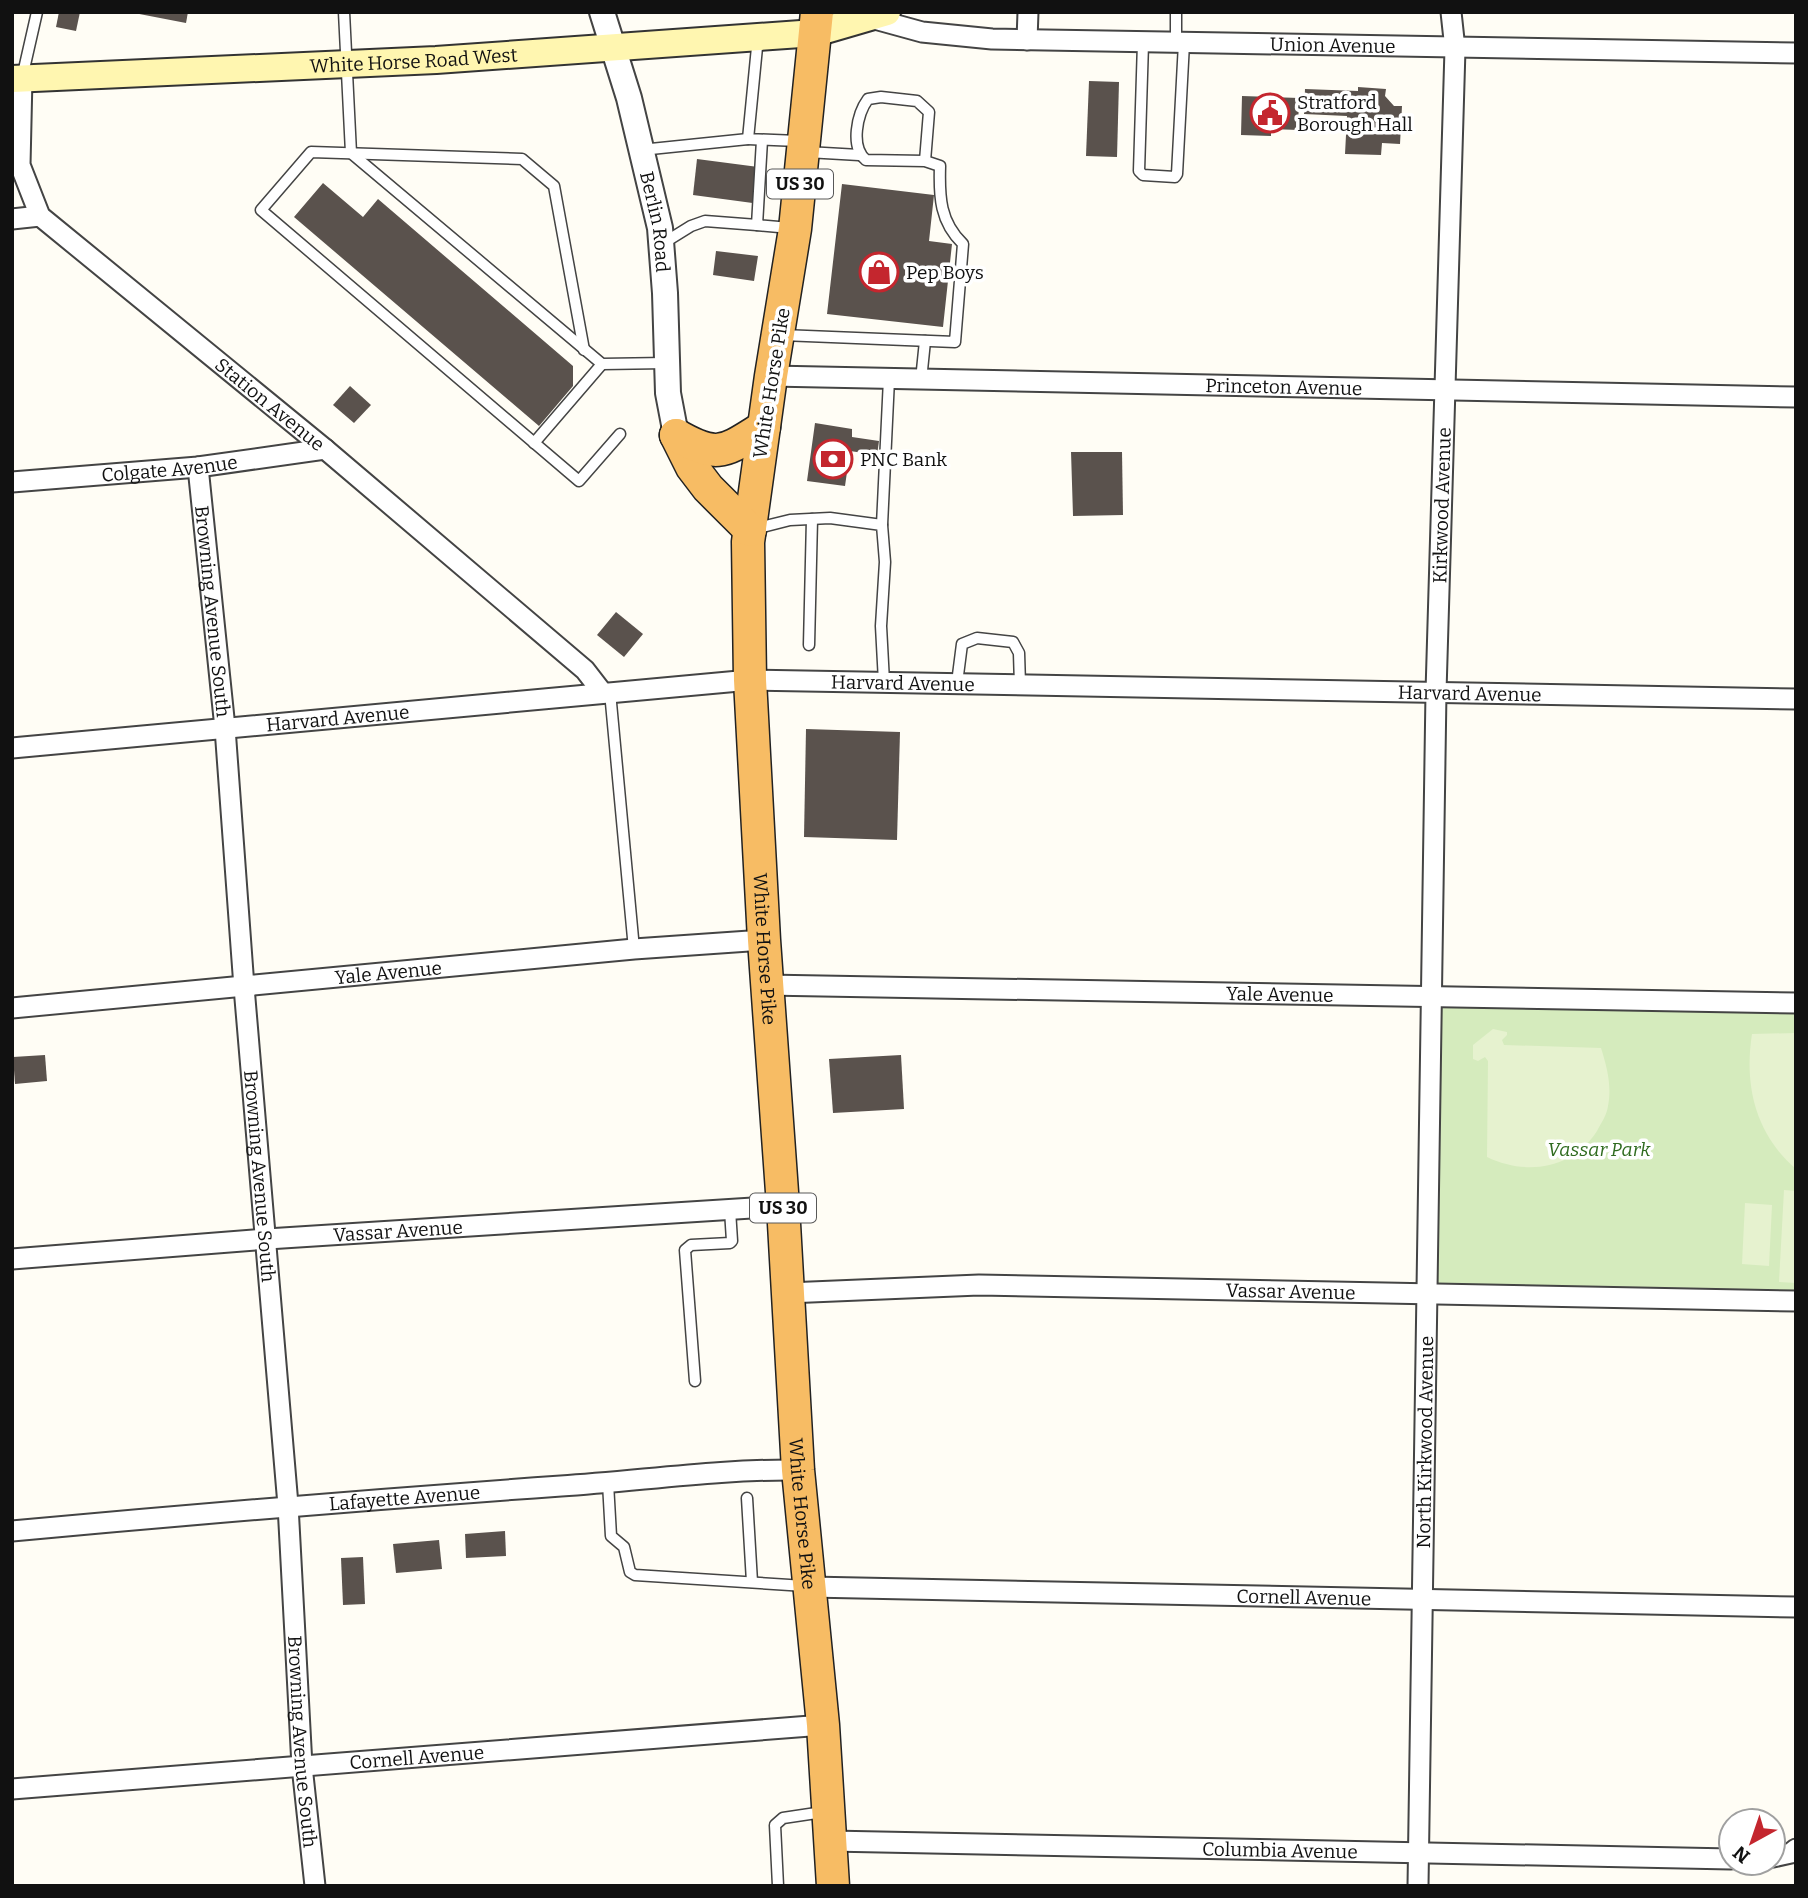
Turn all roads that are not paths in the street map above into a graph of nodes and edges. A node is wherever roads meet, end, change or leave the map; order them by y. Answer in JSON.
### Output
{"nodes":[{"id":1,"x":37,"y":12,"type":"edge"},
{"id":2,"x":344,"y":12,"type":"edge"},
{"id":3,"x":602,"y":12,"type":"edge"},
{"id":4,"x":1028,"y":12,"type":"edge"},
{"id":5,"x":1177,"y":12,"type":"edge"},
{"id":6,"x":1451,"y":12,"type":"edge"},
{"id":7,"x":879,"y":15,"type":"edge"},
{"id":8,"x":816,"y":22,"type":"edge"},
{"id":9,"x":758,"y":37,"type":"junction"},
{"id":10,"x":1027,"y":40,"type":"junction"},
{"id":11,"x":1143,"y":43,"type":"junction"},
{"id":12,"x":1180,"y":43,"type":"junction"},
{"id":13,"x":613,"y":47,"type":"junction"},
{"id":14,"x":1455,"y":49,"type":"junction"},
{"id":15,"x":1796,"y":53,"type":"edge"},
{"id":16,"x":346,"y":64,"type":"junction"},
{"id":17,"x":17,"y":78,"type":"edge"},
{"id":18,"x":748,"y":139,"type":"junction"},
{"id":19,"x":762,"y":140,"type":"junction"},
{"id":20,"x":803,"y":147,"type":"junction"},
{"id":21,"x":641,"y":150,"type":"junction"},
{"id":22,"x":351,"y":153,"type":"junction"},
{"id":23,"x":859,"y":155,"type":"junction"},
{"id":24,"x":925,"y":161,"type":"junction"},
{"id":25,"x":40,"y":216,"type":"junction"},
{"id":26,"x":12,"y":219,"type":"edge"},
{"id":27,"x":757,"y":225,"type":"junction"},
{"id":28,"x":795,"y":229,"type":"junction"},
{"id":29,"x":661,"y":245,"type":"junction"},
{"id":30,"x":778,"y":334,"type":"junction"},
{"id":31,"x":925,"y":341,"type":"junction"},
{"id":32,"x":584,"y":349,"type":"junction"},
{"id":33,"x":667,"y":363,"type":"junction"},
{"id":34,"x":602,"y":364,"type":"junction"},
{"id":35,"x":771,"y":376,"type":"junction"},
{"id":36,"x":888,"y":379,"type":"junction"},
{"id":37,"x":921,"y":380,"type":"junction"},
{"id":38,"x":1445,"y":392,"type":"junction"},
{"id":39,"x":1796,"y":397,"type":"edge"},
{"id":40,"x":764,"y":427,"type":"junction"},
{"id":41,"x":620,"y":433,"type":"dead end"},
{"id":42,"x":676,"y":435,"type":"junction"},
{"id":43,"x":534,"y":443,"type":"junction"},
{"id":44,"x":325,"y":449,"type":"junction"},
{"id":45,"x":198,"y":467,"type":"junction"},
{"id":46,"x":12,"y":482,"type":"edge"},
{"id":47,"x":811,"y":519,"type":"junction"},
{"id":48,"x":882,"y":525,"type":"junction"},
{"id":49,"x":750,"y":530,"type":"junction"},
{"id":50,"x":809,"y":645,"type":"dead end"},
{"id":51,"x":750,"y":680,"type":"junction"},
{"id":52,"x":884,"y":682,"type":"junction"},
{"id":53,"x":957,"y":683,"type":"junction"},
{"id":54,"x":1020,"y":685,"type":"junction"},
{"id":55,"x":606,"y":692,"type":"junction"},
{"id":56,"x":1436,"y":692,"type":"junction"},
{"id":57,"x":1796,"y":699,"type":"edge"},
{"id":58,"x":225,"y":728,"type":"junction"},
{"id":59,"x":12,"y":748,"type":"edge"},
{"id":60,"x":764,"y":940,"type":"junction"},
{"id":61,"x":634,"y":950,"type":"junction"},
{"id":62,"x":766,"y":985,"type":"junction"},
{"id":63,"x":244,"y":987,"type":"junction"},
{"id":64,"x":1430,"y":998,"type":"junction"},
{"id":65,"x":1796,"y":1003,"type":"edge"},
{"id":66,"x":12,"y":1008,"type":"edge"},
{"id":67,"x":783,"y":1206,"type":"junction"},
{"id":68,"x":730,"y":1210,"type":"junction"},
{"id":69,"x":267,"y":1239,"type":"junction"},
{"id":70,"x":12,"y":1259,"type":"edge"},
{"id":71,"x":787,"y":1293,"type":"junction"},
{"id":72,"x":1426,"y":1294,"type":"junction"},
{"id":73,"x":1796,"y":1301,"type":"edge"},
{"id":74,"x":695,"y":1381,"type":"dead end"},
{"id":75,"x":798,"y":1469,"type":"junction"},
{"id":76,"x":608,"y":1483,"type":"junction"},
{"id":77,"x":747,"y":1498,"type":"dead end"},
{"id":78,"x":288,"y":1505,"type":"junction"},
{"id":79,"x":12,"y":1531,"type":"edge"},
{"id":80,"x":752,"y":1582,"type":"junction"},
{"id":81,"x":810,"y":1587,"type":"junction"},
{"id":82,"x":1422,"y":1599,"type":"junction"},
{"id":83,"x":1796,"y":1607,"type":"edge"},
{"id":84,"x":823,"y":1725,"type":"junction"},
{"id":85,"x":302,"y":1766,"type":"junction"},
{"id":86,"x":12,"y":1789,"type":"edge"},
{"id":87,"x":828,"y":1826,"type":"junction"},
{"id":88,"x":1419,"y":1853,"type":"junction"},
{"id":89,"x":1717,"y":1859,"type":"edge"},
{"id":90,"x":315,"y":1886,"type":"edge"},
{"id":91,"x":778,"y":1886,"type":"edge"},
{"id":92,"x":833,"y":1886,"type":"edge"},
{"id":93,"x":1418,"y":1886,"type":"edge"}],
"edges":[{"from":1,"to":17,"type":"lane"},
{"from":2,"to":16,"type":"lane"},
{"from":3,"to":13,"type":"street","name":"Berlin Road"},
{"from":4,"to":10,"type":"street"},
{"from":5,"to":12,"type":"lane"},
{"from":6,"to":14,"type":"street","name":"Kirkwood Avenue"},
{"from":7,"to":8,"type":"main road","name":"White Horse Road West"},
{"from":7,"to":10,"type":"street","name":"Union Avenue"},
{"from":8,"to":9,"type":"main road","name":"White Horse Road West"},
{"from":8,"to":20,"type":"highway","name":"White Horse Pike","number":"US 30"},
{"from":9,"to":13,"type":"main road","name":"White Horse Road West"},
{"from":9,"to":18,"type":"lane"},
{"from":10,"to":11,"type":"street","name":"Union Avenue"},
{"from":11,"to":12,"type":"street","name":"Union Avenue"},
{"from":11,"to":12,"type":"lane"},
{"from":12,"to":14,"type":"street","name":"Union Avenue"},
{"from":13,"to":16,"type":"main road","name":"White Horse Road West"},
{"from":13,"to":21,"type":"street","name":"Berlin Road"},
{"from":14,"to":15,"type":"street","name":"Union Avenue"},
{"from":14,"to":38,"type":"street","name":"Kirkwood Avenue"},
{"from":16,"to":17,"type":"main road","name":"White Horse Road West"},
{"from":16,"to":22,"type":"lane"},
{"from":17,"to":25,"type":"street","name":"Station Avenue"},
{"from":18,"to":19,"type":"lane"},
{"from":18,"to":21,"type":"lane"},
{"from":19,"to":20,"type":"lane"},
{"from":19,"to":27,"type":"lane"},
{"from":20,"to":23,"type":"lane"},
{"from":20,"to":28,"type":"highway","name":"White Horse Pike","number":"US 30"},
{"from":21,"to":29,"type":"street","name":"Berlin Road"},
{"from":22,"to":32,"type":"lane"},
{"from":22,"to":32,"type":"lane"},
{"from":22,"to":43,"type":"lane"},
{"from":23,"to":24,"type":"lane"},
{"from":23,"to":24,"type":"lane"},
{"from":24,"to":31,"type":"lane"},
{"from":25,"to":26,"type":"street"},
{"from":25,"to":44,"type":"street","name":"Station Avenue"},
{"from":27,"to":28,"type":"lane"},
{"from":27,"to":29,"type":"lane"},
{"from":28,"to":30,"type":"highway","name":"White Horse Pike","number":"US 30"},
{"from":29,"to":33,"type":"street","name":"Berlin Road"},
{"from":30,"to":31,"type":"lane"},
{"from":30,"to":35,"type":"highway","name":"White Horse Pike","number":"US 30"},
{"from":31,"to":37,"type":"lane"},
{"from":32,"to":34,"type":"lane"},
{"from":33,"to":34,"type":"lane"},
{"from":33,"to":42,"type":"street","name":"Berlin Road"},
{"from":34,"to":43,"type":"lane"},
{"from":35,"to":36,"type":"street","name":"Princeton Avenue"},
{"from":35,"to":40,"type":"highway","name":"White Horse Pike","number":"US 30"},
{"from":36,"to":37,"type":"street","name":"Princeton Avenue"},
{"from":36,"to":48,"type":"lane"},
{"from":37,"to":38,"type":"street","name":"Princeton Avenue"},
{"from":38,"to":39,"type":"street","name":"Princeton Avenue"},
{"from":38,"to":56,"type":"street","name":"Kirkwood Avenue"},
{"from":40,"to":42,"type":"highway"},
{"from":40,"to":49,"type":"highway","name":"White Horse Pike","number":"US 30"},
{"from":41,"to":43,"type":"lane"},
{"from":42,"to":49,"type":"highway"},
{"from":44,"to":45,"type":"street","name":"Colgate Avenue"},
{"from":44,"to":55,"type":"street","name":"Station Avenue"},
{"from":45,"to":46,"type":"street","name":"Colgate Avenue"},
{"from":45,"to":58,"type":"street","name":"Browning Avenue South"},
{"from":47,"to":48,"type":"lane"},
{"from":47,"to":49,"type":"lane"},
{"from":47,"to":50,"type":"lane"},
{"from":48,"to":52,"type":"lane"},
{"from":49,"to":51,"type":"highway","name":"White Horse Pike","number":"US 30"},
{"from":51,"to":52,"type":"street","name":"Harvard Avenue"},
{"from":51,"to":55,"type":"street","name":"Harvard Avenue"},
{"from":51,"to":60,"type":"highway","name":"White Horse Pike","number":"US 30"},
{"from":52,"to":53,"type":"street","name":"Harvard Avenue"},
{"from":53,"to":54,"type":"street","name":"Harvard Avenue"},
{"from":53,"to":54,"type":"lane"},
{"from":54,"to":56,"type":"street","name":"Harvard Avenue"},
{"from":55,"to":58,"type":"street","name":"Harvard Avenue"},
{"from":55,"to":61,"type":"lane"},
{"from":56,"to":57,"type":"street","name":"Harvard Avenue"},
{"from":56,"to":64,"type":"street","name":"Kirkwood Avenue"},
{"from":58,"to":59,"type":"street","name":"Harvard Avenue"},
{"from":58,"to":63,"type":"street","name":"Browning Avenue South"},
{"from":60,"to":61,"type":"street","name":"Yale Avenue"},
{"from":60,"to":62,"type":"highway","name":"White Horse Pike","number":"US 30"},
{"from":61,"to":63,"type":"street","name":"Yale Avenue"},
{"from":62,"to":64,"type":"street","name":"Yale Avenue"},
{"from":62,"to":67,"type":"highway","name":"White Horse Pike","number":"US 30"},
{"from":63,"to":66,"type":"street","name":"Yale Avenue"},
{"from":63,"to":69,"type":"street","name":"Browning Avenue South"},
{"from":64,"to":65,"type":"street","name":"Yale Avenue"},
{"from":64,"to":72,"type":"street","name":"North Kirkwood Avenue"},
{"from":67,"to":68,"type":"street","name":"Vassar Avenue"},
{"from":67,"to":71,"type":"highway","name":"White Horse Pike","number":"US 30"},
{"from":68,"to":69,"type":"street","name":"Vassar Avenue"},
{"from":68,"to":74,"type":"lane"},
{"from":69,"to":70,"type":"street","name":"Vassar Avenue"},
{"from":69,"to":78,"type":"street","name":"Browning Avenue South"},
{"from":71,"to":72,"type":"street","name":"Vassar Avenue"},
{"from":71,"to":75,"type":"highway","name":"White Horse Pike","number":"US 30"},
{"from":72,"to":73,"type":"street","name":"Vassar Avenue"},
{"from":72,"to":82,"type":"street","name":"North Kirkwood Avenue"},
{"from":75,"to":76,"type":"street","name":"Lafayette Avenue"},
{"from":75,"to":81,"type":"highway","name":"White Horse Pike","number":"US 30"},
{"from":76,"to":78,"type":"street","name":"Lafayette Avenue"},
{"from":76,"to":80,"type":"lane"},
{"from":77,"to":80,"type":"lane"},
{"from":78,"to":79,"type":"street","name":"Lafayette Avenue"},
{"from":78,"to":85,"type":"street","name":"Browning Avenue South"},
{"from":80,"to":81,"type":"lane"},
{"from":81,"to":82,"type":"street","name":"Cornell Avenue"},
{"from":81,"to":84,"type":"highway","name":"White Horse Pike","number":"US 30"},
{"from":82,"to":83,"type":"street","name":"Cornell Avenue"},
{"from":82,"to":88,"type":"street","name":"North Kirkwood Avenue"},
{"from":84,"to":85,"type":"street","name":"Cornell Avenue"},
{"from":84,"to":87,"type":"highway","name":"White Horse Pike","number":"US 30"},
{"from":85,"to":86,"type":"street","name":"Cornell Avenue"},
{"from":85,"to":90,"type":"street","name":"Browning Avenue South"},
{"from":87,"to":88,"type":"street","name":"Columbia Avenue"},
{"from":87,"to":91,"type":"lane"},
{"from":87,"to":92,"type":"highway","name":"White Horse Pike","number":"US 30"},
{"from":88,"to":89,"type":"street","name":"Columbia Avenue"},
{"from":88,"to":93,"type":"street","name":"North Kirkwood Avenue"}]}
